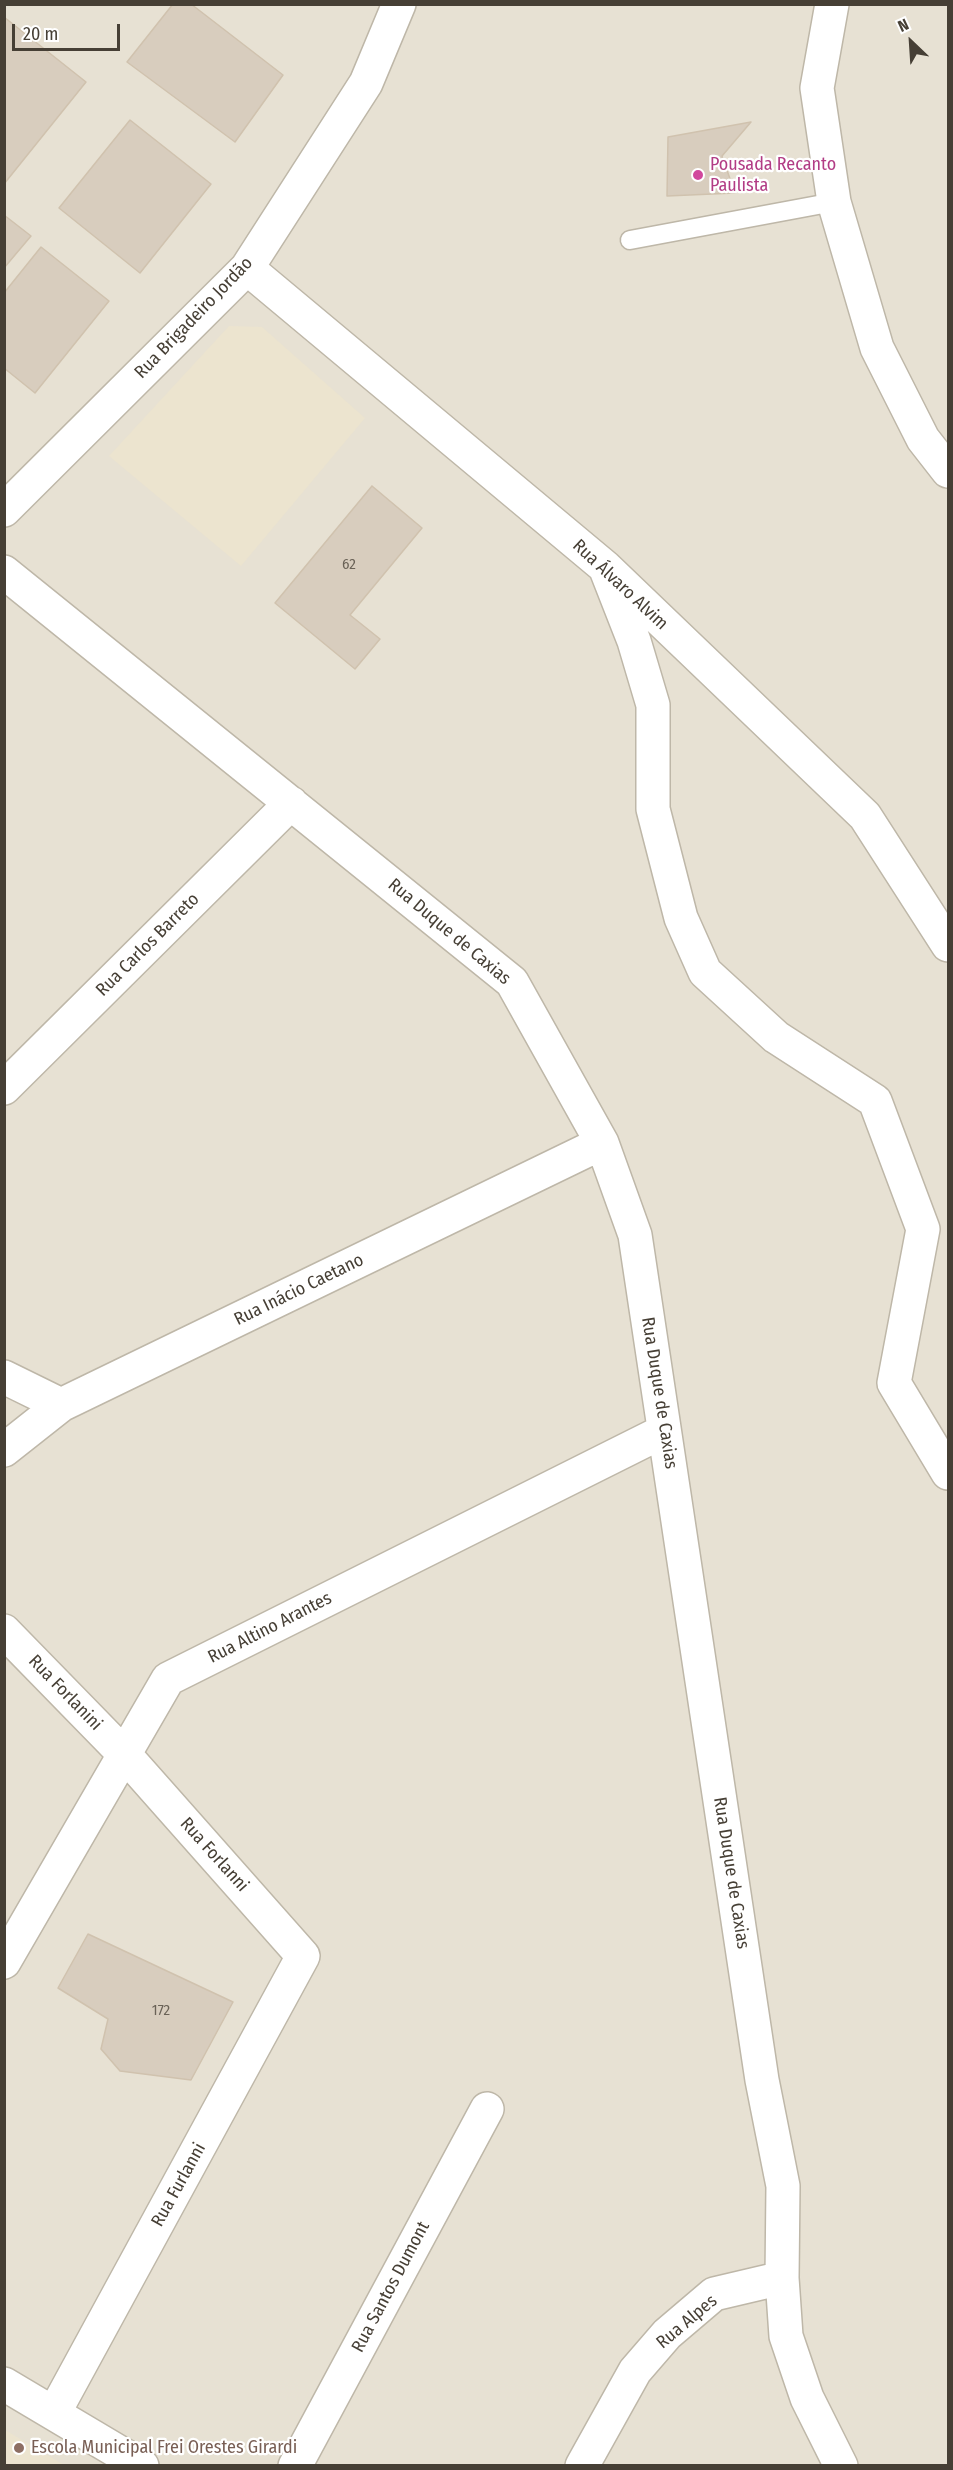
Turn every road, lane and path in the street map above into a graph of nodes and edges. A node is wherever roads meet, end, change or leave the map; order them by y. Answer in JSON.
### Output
{"nodes":[{"id":1,"x":399,"y":4,"type":"edge"},
{"id":2,"x":832,"y":4,"type":"edge"},
{"id":3,"x":834,"y":202,"type":"junction"},
{"id":4,"x":630,"y":240,"type":"dead end"},
{"id":5,"x":247,"y":268,"type":"junction"},
{"id":6,"x":948,"y":471,"type":"edge"},
{"id":7,"x":4,"y":510,"type":"edge"},
{"id":8,"x":605,"y":567,"type":"junction"},
{"id":9,"x":4,"y":572,"type":"edge"},
{"id":10,"x":291,"y":803,"type":"junction"},
{"id":11,"x":948,"y":945,"type":"edge"},
{"id":12,"x":4,"y":1088,"type":"edge"},
{"id":13,"x":602,"y":1143,"type":"junction"},
{"id":14,"x":4,"y":1377,"type":"edge"},
{"id":15,"x":62,"y":1405,"type":"junction"},
{"id":16,"x":664,"y":1431,"type":"junction"},
{"id":17,"x":4,"y":1450,"type":"edge"},
{"id":18,"x":948,"y":1473,"type":"edge"},
{"id":19,"x":4,"y":1631,"type":"edge"},
{"id":20,"x":125,"y":1755,"type":"junction"},
{"id":21,"x":303,"y":1956,"type":"joint"},
{"id":22,"x":4,"y":1962,"type":"edge"},
{"id":23,"x":487,"y":2109,"type":"dead end"},
{"id":24,"x":782,"y":2278,"type":"junction"},
{"id":25,"x":4,"y":2384,"type":"edge"},
{"id":26,"x":54,"y":2413,"type":"junction"},
{"id":27,"x":142,"y":2466,"type":"edge"},
{"id":28,"x":295,"y":2466,"type":"edge"},
{"id":29,"x":582,"y":2466,"type":"edge"},
{"id":30,"x":841,"y":2466,"type":"edge"}],
"edges":[{"from":1,"to":5,"type":"street","name":"Rua Brigadeiro Jordão"},
{"from":2,"to":3,"type":"street"},
{"from":3,"to":4,"type":"lane"},
{"from":3,"to":6,"type":"street"},
{"from":5,"to":7,"type":"street","name":"Rua Brigadeiro Jordão"},
{"from":5,"to":8,"type":"street","name":"Rua Álvaro Alvim"},
{"from":8,"to":11,"type":"street","name":"Rua Álvaro Alvim"},
{"from":8,"to":18,"type":"street"},
{"from":9,"to":10,"type":"street","name":"Rua Duque de Caxias"},
{"from":10,"to":12,"type":"street","name":"Rua Carlos Barreto"},
{"from":10,"to":13,"type":"street","name":"Rua Duque de Caxias"},
{"from":13,"to":15,"type":"street","name":"Rua Inácio Caetano"},
{"from":13,"to":16,"type":"street","name":"Rua Duque de Caxias"},
{"from":14,"to":15,"type":"street"},
{"from":15,"to":17,"type":"street","name":"Rua Inácio Caetano"},
{"from":16,"to":20,"type":"street","name":"Rua Altino Arantes"},
{"from":16,"to":24,"type":"street","name":"Rua Duque de Caxias"},
{"from":19,"to":20,"type":"street","name":"Rua Forlanini"},
{"from":20,"to":21,"type":"street","name":"Rua Forlanni"},
{"from":20,"to":22,"type":"street","name":"Rua Altino Arantes"},
{"from":21,"to":26,"type":"street","name":"Rua Furlanni"},
{"from":23,"to":28,"type":"street","name":"Rua Santos Dumont"},
{"from":24,"to":29,"type":"street","name":"Rua Alpes"},
{"from":24,"to":30,"type":"street","name":"Rua Duque de Caxias"},
{"from":25,"to":26,"type":"street"},
{"from":26,"to":27,"type":"street"}]}
